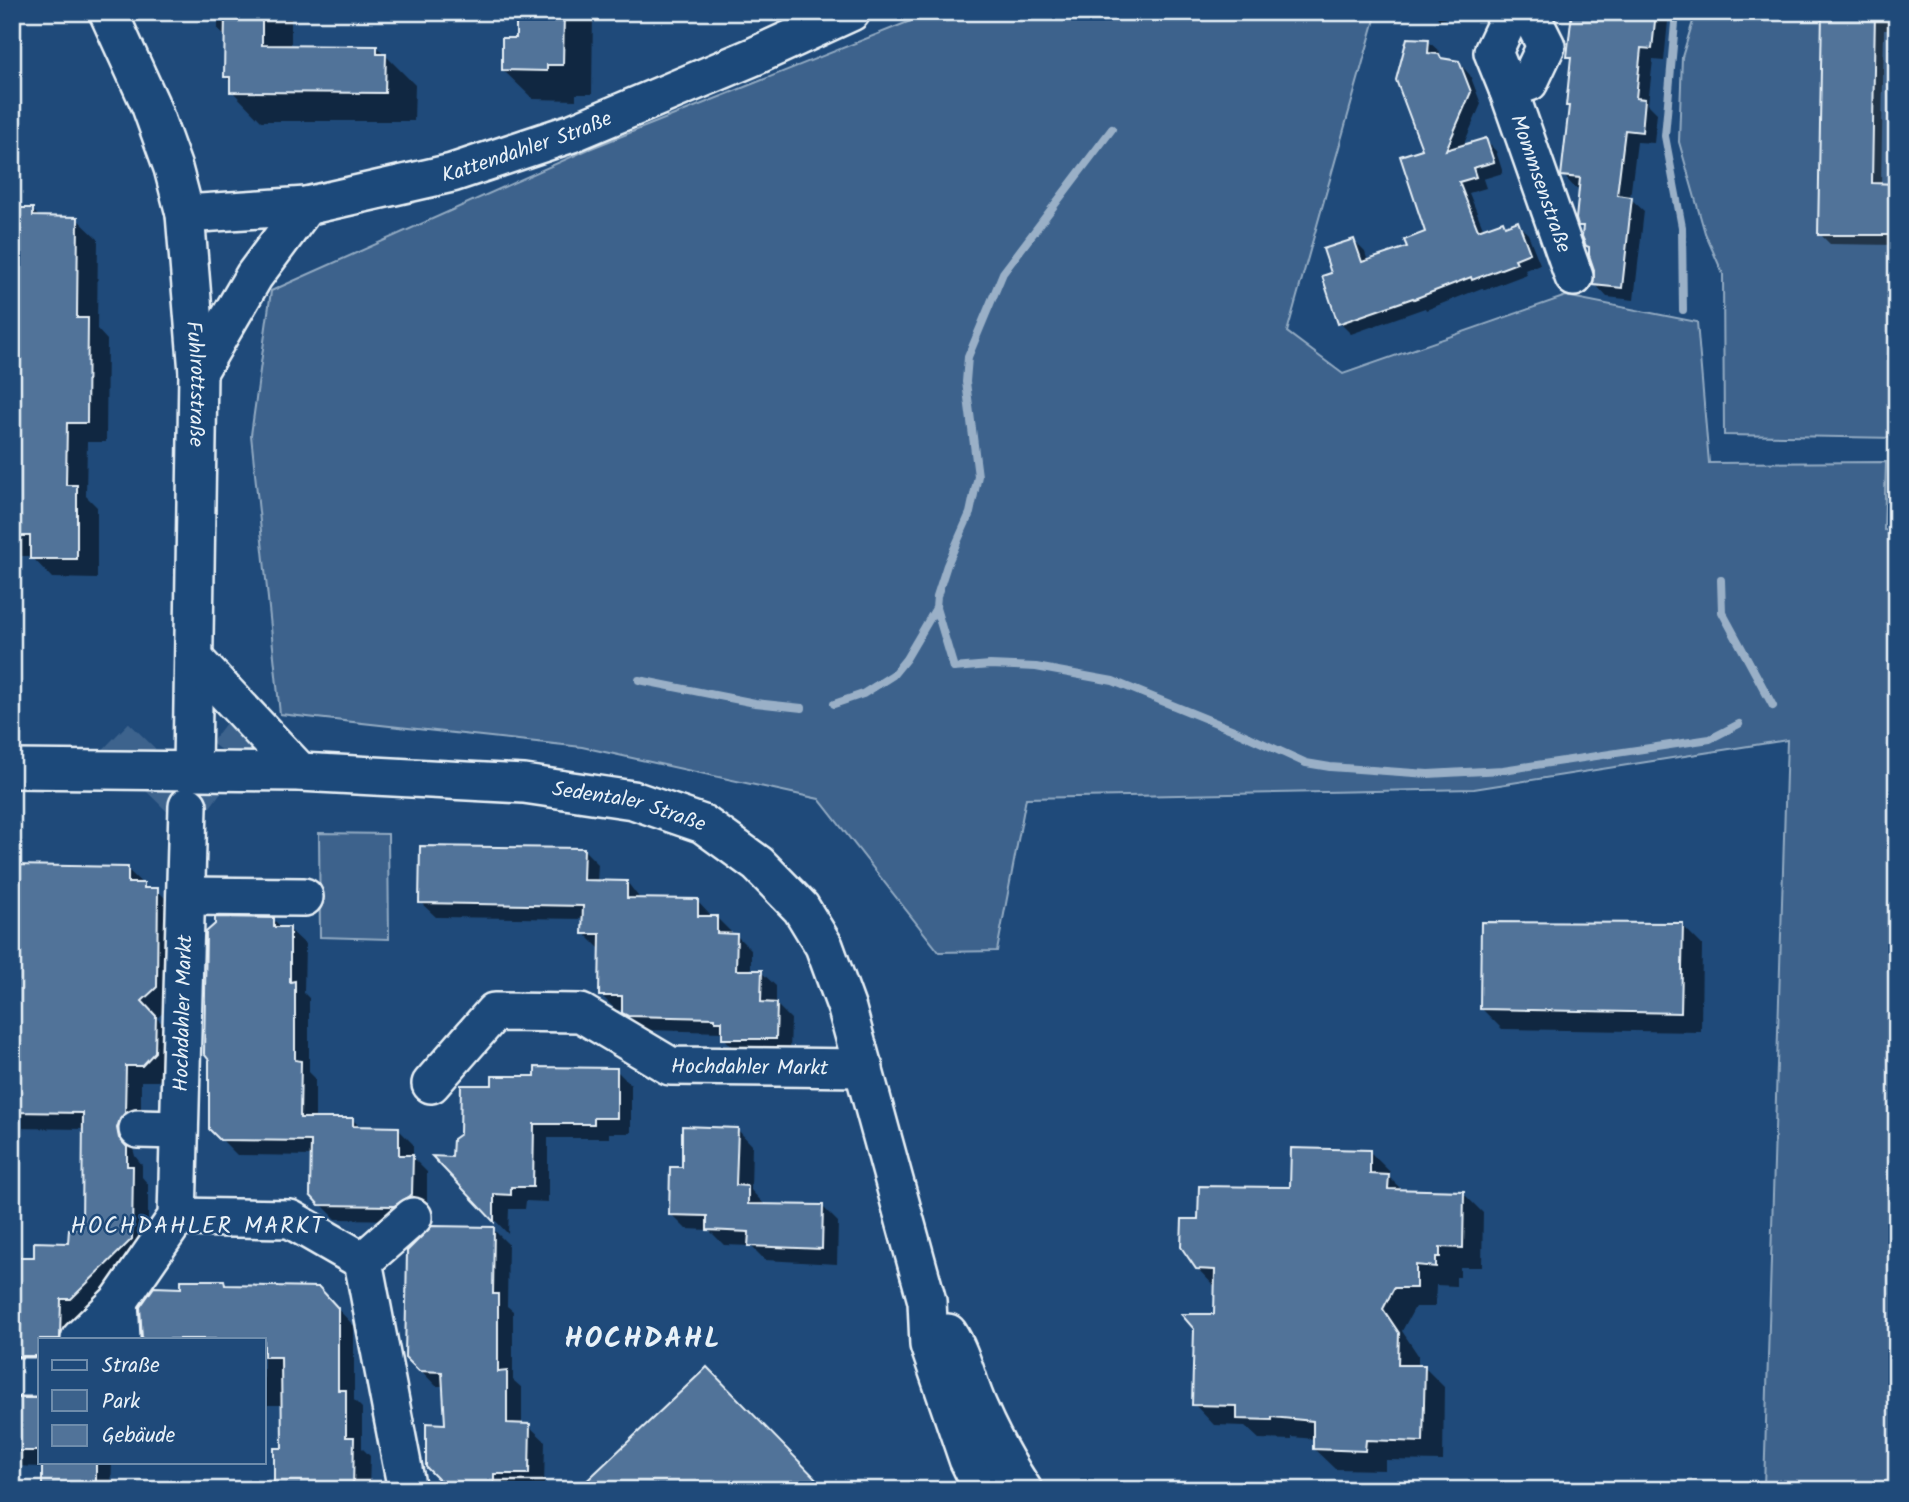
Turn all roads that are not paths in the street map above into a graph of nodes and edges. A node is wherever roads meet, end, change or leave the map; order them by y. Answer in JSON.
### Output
{"nodes":[{"id":1,"x":108,"y":12,"type":"edge"},
{"id":2,"x":851,"y":12,"type":"edge"},
{"id":3,"x":1512,"y":12,"type":"edge"},
{"id":4,"x":1529,"y":12,"type":"edge"},
{"id":5,"x":1508,"y":89,"type":"junction"},
{"id":6,"x":306,"y":205,"type":"junction"},
{"id":7,"x":185,"y":214,"type":"junction"},
{"id":8,"x":1574,"y":277,"type":"dead end"},
{"id":9,"x":198,"y":372,"type":"junction"},
{"id":10,"x":194,"y":659,"type":"junction"},
{"id":11,"x":12,"y":769,"type":"edge"},
{"id":12,"x":192,"y":769,"type":"junction"},
{"id":13,"x":300,"y":772,"type":"junction"},
{"id":14,"x":188,"y":806,"type":"dead end"},
{"id":15,"x":186,"y":896,"type":"junction"},
{"id":16,"x":304,"y":897,"type":"dead end"},
{"id":17,"x":864,"y":1068,"type":"junction"},
{"id":18,"x":431,"y":1084,"type":"dead end"},
{"id":19,"x":138,"y":1129,"type":"dead end"},
{"id":20,"x":179,"y":1130,"type":"junction"},
{"id":21,"x":177,"y":1217,"type":"junction"},
{"id":22,"x":413,"y":1217,"type":"dead end"},
{"id":23,"x":363,"y":1261,"type":"junction"},
{"id":24,"x":119,"y":1301,"type":"junction"},
{"id":25,"x":928,"y":1301,"type":"junction"},
{"id":26,"x":81,"y":1338,"type":"edge"},
{"id":27,"x":121,"y":1338,"type":"edge"},
{"id":28,"x":12,"y":1377,"type":"edge"},
{"id":29,"x":38,"y":1377,"type":"edge"},
{"id":30,"x":407,"y":1490,"type":"edge"},
{"id":31,"x":983,"y":1490,"type":"edge"},
{"id":32,"x":1023,"y":1490,"type":"edge"}],
"edges":[{"from":1,"to":7,"type":"street","name":"Fuhlrottstraße"},
{"from":2,"to":6,"type":"street","name":"Kattendahler Straße"},
{"from":3,"to":5,"type":"street","name":"Mommsenstraße"},
{"from":4,"to":5,"type":"street","name":"Mommsenstraße"},
{"from":5,"to":8,"type":"street","name":"Mommsenstraße"},
{"from":6,"to":7,"type":"street","name":"Kattendahler Straße"},
{"from":6,"to":9,"type":"street"},
{"from":7,"to":9,"type":"street","name":"Fuhlrottstraße"},
{"from":9,"to":10,"type":"street","name":"Fuhlrottstraße"},
{"from":10,"to":12,"type":"street","name":"Fuhlrottstraße"},
{"from":10,"to":13,"type":"street"},
{"from":11,"to":12,"type":"street","name":"Sedentaler Straße"},
{"from":12,"to":13,"type":"street","name":"Sedentaler Straße"},
{"from":13,"to":17,"type":"street","name":"Sedentaler Straße"},
{"from":14,"to":15,"type":"street","name":"Hochdahler Markt"},
{"from":15,"to":16,"type":"street"},
{"from":15,"to":20,"type":"street","name":"Hochdahler Markt"},
{"from":17,"to":18,"type":"street","name":"Hochdahler Markt"},
{"from":17,"to":25,"type":"street","name":"Sedentaler Straße"},
{"from":19,"to":20,"type":"street"},
{"from":20,"to":21,"type":"street","name":"Hochdahler Markt"},
{"from":21,"to":23,"type":"street"},
{"from":21,"to":24,"type":"street"},
{"from":22,"to":23,"type":"street"},
{"from":23,"to":30,"type":"street"},
{"from":24,"to":26,"type":"street"},
{"from":24,"to":27,"type":"street"},
{"from":25,"to":31,"type":"street","name":"Sedentaler Straße"},
{"from":25,"to":32,"type":"street","name":"Sedentaler Straße"},
{"from":28,"to":29,"type":"street"}]}
